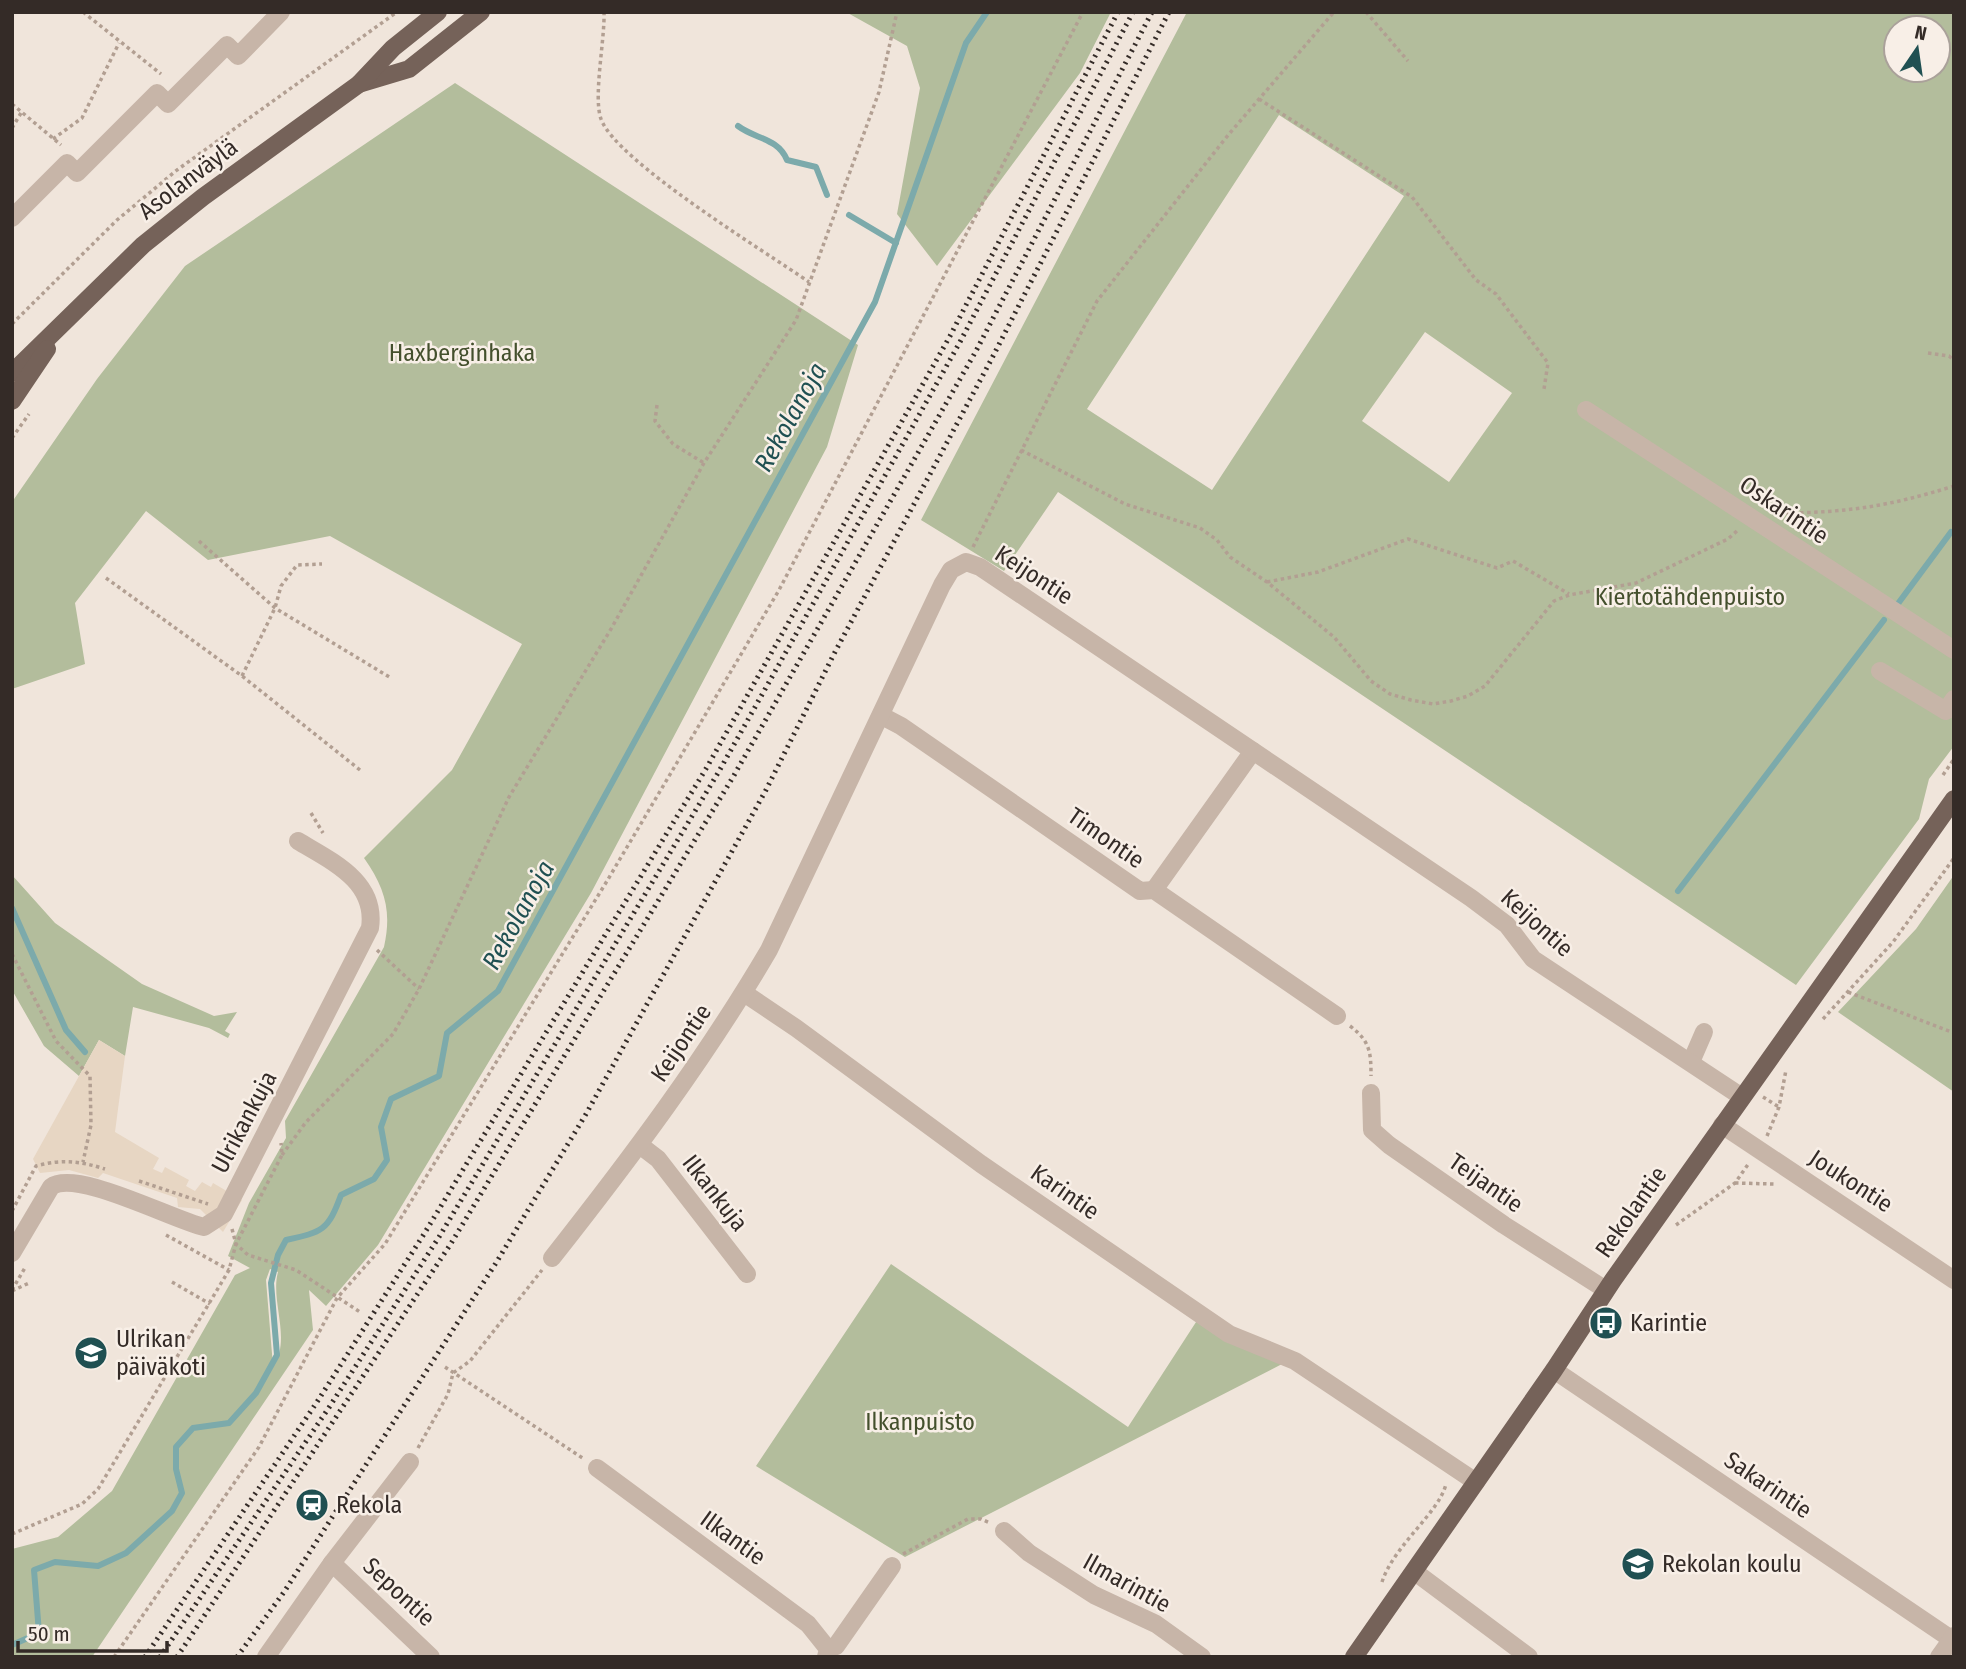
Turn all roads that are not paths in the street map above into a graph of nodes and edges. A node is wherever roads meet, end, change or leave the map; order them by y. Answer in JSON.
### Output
{"nodes":[{"id":1,"x":281,"y":12,"type":"edge"},
{"id":2,"x":438,"y":12,"type":"edge"},
{"id":3,"x":481,"y":12,"type":"edge"},
{"id":4,"x":359,"y":83,"type":"junction"},
{"id":5,"x":12,"y":218,"type":"edge"},
{"id":6,"x":60,"y":329,"type":"junction"},
{"id":7,"x":12,"y":373,"type":"edge"},
{"id":8,"x":12,"y":401,"type":"edge"},
{"id":9,"x":1586,"y":410,"type":"dead end"},
{"id":10,"x":1954,"y":650,"type":"edge"},
{"id":11,"x":1880,"y":671,"type":"dead end"},
{"id":12,"x":1954,"y":699,"type":"edge"},
{"id":13,"x":882,"y":716,"type":"junction"},
{"id":14,"x":1253,"y":751,"type":"junction"},
{"id":15,"x":1954,"y":799,"type":"edge"},
{"id":16,"x":298,"y":841,"type":"dead end"},
{"id":17,"x":1154,"y":890,"type":"junction"},
{"id":18,"x":744,"y":993,"type":"junction"},
{"id":19,"x":1337,"y":1016,"type":"road end"},
{"id":20,"x":1704,"y":1032,"type":"dead end"},
{"id":21,"x":1691,"y":1062,"type":"junction"},
{"id":22,"x":1371,"y":1093,"type":"road end"},
{"id":23,"x":1742,"y":1097,"type":"junction"},
{"id":24,"x":1722,"y":1125,"type":"junction"},
{"id":25,"x":641,"y":1146,"type":"junction"},
{"id":26,"x":12,"y":1253,"type":"edge"},
{"id":27,"x":552,"y":1258,"type":"road end"},
{"id":28,"x":747,"y":1274,"type":"dead end"},
{"id":29,"x":1954,"y":1280,"type":"edge"},
{"id":30,"x":1606,"y":1290,"type":"junction"},
{"id":31,"x":1554,"y":1370,"type":"junction"},
{"id":32,"x":410,"y":1462,"type":"road end"},
{"id":33,"x":597,"y":1468,"type":"road end"},
{"id":34,"x":1476,"y":1482,"type":"junction"},
{"id":35,"x":1004,"y":1531,"type":"road end"},
{"id":36,"x":332,"y":1563,"type":"junction"},
{"id":37,"x":892,"y":1566,"type":"road end"},
{"id":38,"x":1415,"y":1572,"type":"junction"},
{"id":39,"x":1953,"y":1639,"type":"edge"},
{"id":40,"x":827,"y":1653,"type":"edge"},
{"id":41,"x":266,"y":1657,"type":"edge"},
{"id":42,"x":431,"y":1657,"type":"edge"},
{"id":43,"x":1202,"y":1657,"type":"edge"},
{"id":44,"x":1354,"y":1657,"type":"edge"},
{"id":45,"x":1529,"y":1657,"type":"edge"},
{"id":46,"x":1939,"y":1657,"type":"edge"}],
"edges":[{"from":1,"to":5,"type":"street"},
{"from":2,"to":4,"type":"main road","name":"Asolanväylä"},
{"from":3,"to":4,"type":"main road","name":"Asolanväylä"},
{"from":4,"to":6,"type":"main road","name":"Asolanväylä"},
{"from":6,"to":7,"type":"main road","name":"Asolanväylä"},
{"from":6,"to":8,"type":"main road","name":"Asolanväylä"},
{"from":9,"to":10,"type":"street","name":"Oskarintie"},
{"from":11,"to":12,"type":"street"},
{"from":13,"to":14,"type":"street","name":"Keijontie"},
{"from":13,"to":17,"type":"street","name":"Timontie"},
{"from":13,"to":18,"type":"street","name":"Keijontie"},
{"from":14,"to":17,"type":"street"},
{"from":14,"to":21,"type":"street","name":"Keijontie"},
{"from":15,"to":23,"type":"main road","name":"Rekolantie"},
{"from":16,"to":26,"type":"street","name":"Ulrikankuja"},
{"from":17,"to":19,"type":"street","name":"Timontie"},
{"from":18,"to":25,"type":"street","name":"Keijontie"},
{"from":18,"to":34,"type":"street","name":"Karintie"},
{"from":20,"to":21,"type":"street"},
{"from":21,"to":23,"type":"street","name":"Keijontie"},
{"from":22,"to":30,"type":"street","name":"Teijantie"},
{"from":23,"to":24,"type":"main road","name":"Rekolantie"},
{"from":24,"to":29,"type":"street","name":"Joukontie"},
{"from":24,"to":30,"type":"main road","name":"Rekolantie"},
{"from":25,"to":27,"type":"street","name":"Keijontie"},
{"from":25,"to":28,"type":"street","name":"Ilkankuja"},
{"from":30,"to":31,"type":"main road","name":"Rekolantie"},
{"from":31,"to":34,"type":"main road","name":"Rekolantie"},
{"from":31,"to":39,"type":"street","name":"Sakarintie"},
{"from":32,"to":36,"type":"street"},
{"from":33,"to":40,"type":"street","name":"Ilkantie"},
{"from":34,"to":38,"type":"main road","name":"Rekolantie"},
{"from":35,"to":43,"type":"street","name":"Ilmarintie"},
{"from":36,"to":41,"type":"street"},
{"from":36,"to":42,"type":"street","name":"Sepontie"},
{"from":37,"to":40,"type":"street"},
{"from":38,"to":44,"type":"main road","name":"Rekolantie"},
{"from":38,"to":45,"type":"street"},
{"from":39,"to":46,"type":"street"}]}
